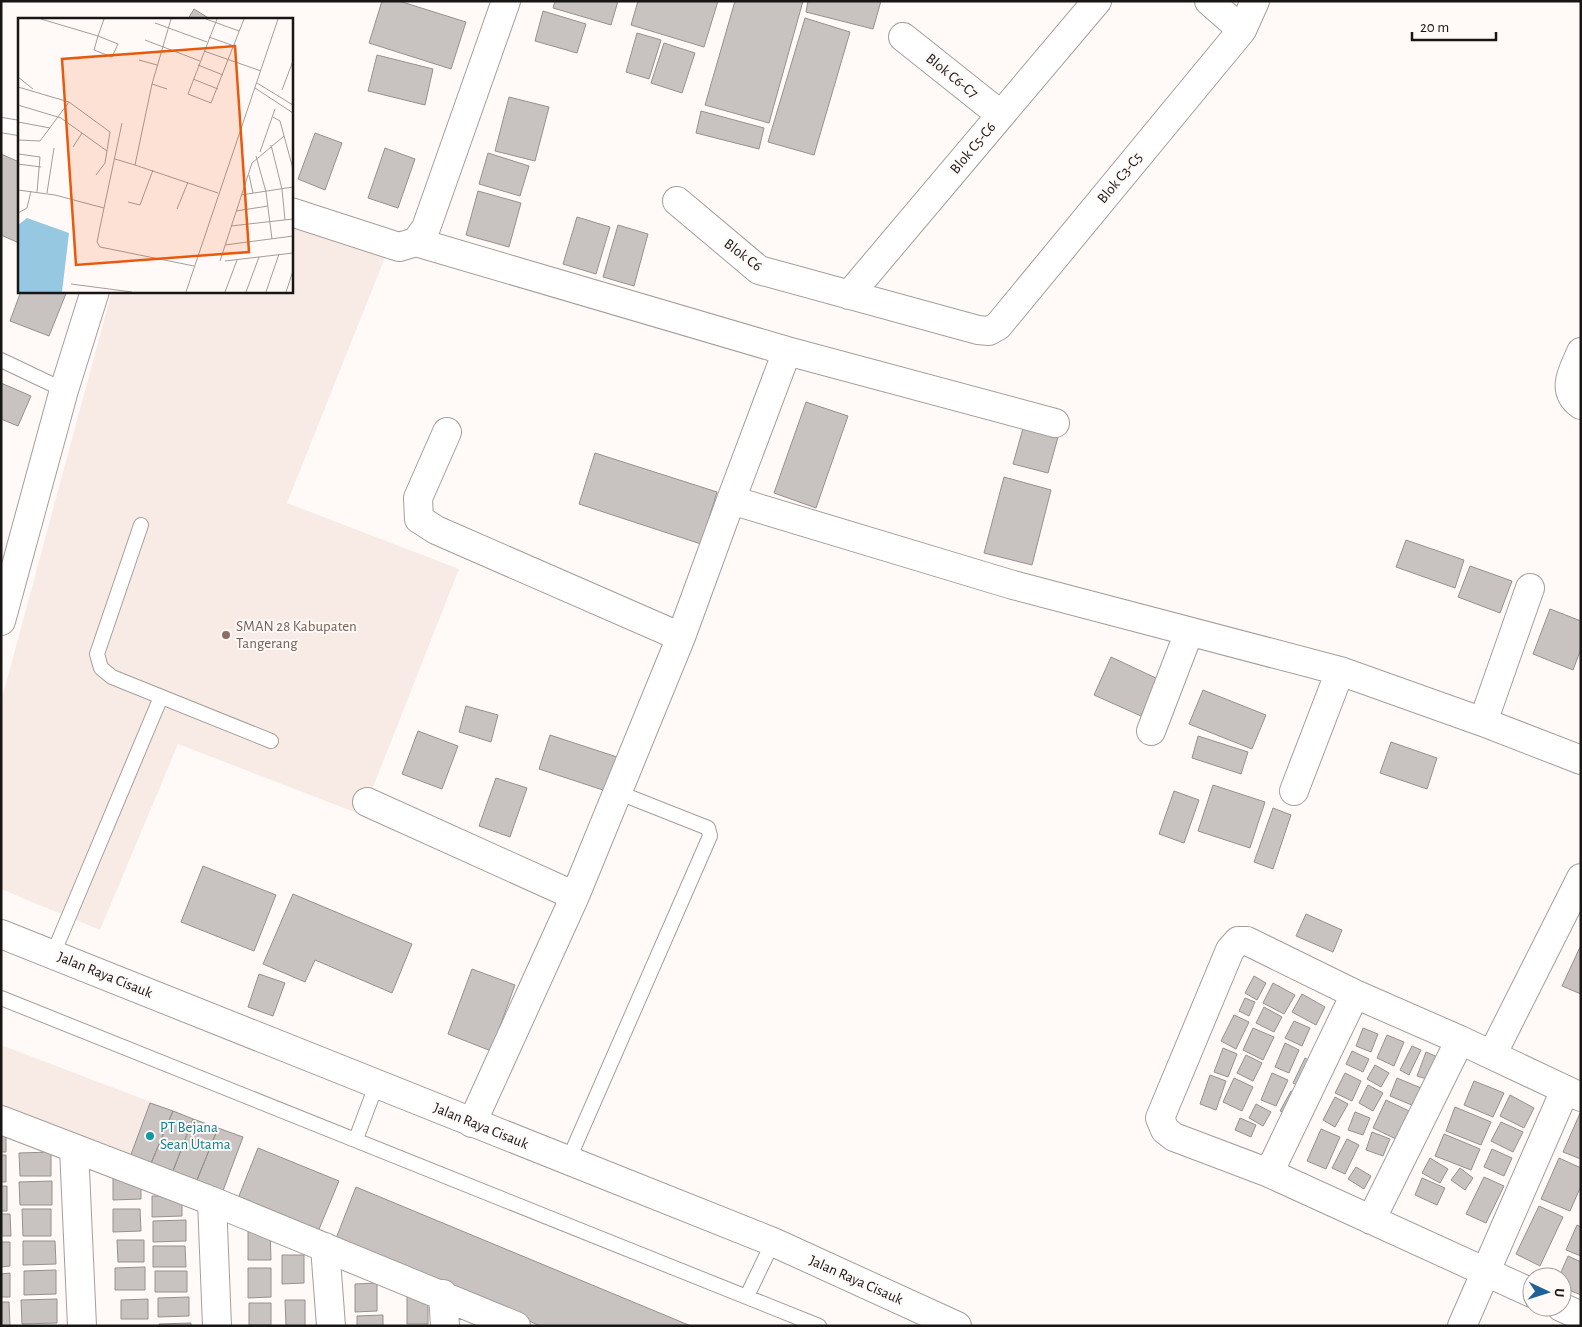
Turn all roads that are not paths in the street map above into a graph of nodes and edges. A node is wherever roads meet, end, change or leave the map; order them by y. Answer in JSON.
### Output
{"nodes":[{"id":1,"x":506,"y":1,"type":"edge"},
{"id":2,"x":1097,"y":1,"type":"edge"},
{"id":3,"x":1209,"y":1,"type":"edge"},
{"id":4,"x":1255,"y":1,"type":"edge"},
{"id":5,"x":1242,"y":30,"type":"junction"},
{"id":6,"x":903,"y":36,"type":"dead end"},
{"id":7,"x":1001,"y":115,"type":"junction"},
{"id":8,"x":1,"y":125,"type":"edge"},
{"id":9,"x":18,"y":128,"type":"edge"},
{"id":10,"x":677,"y":201,"type":"dead end"},
{"id":11,"x":292,"y":212,"type":"edge"},
{"id":12,"x":416,"y":242,"type":"junction"},
{"id":13,"x":95,"y":292,"type":"edge"},
{"id":14,"x":849,"y":295,"type":"junction"},
{"id":15,"x":998,"y":326,"type":"joint"},
{"id":16,"x":787,"y":351,"type":"junction"},
{"id":17,"x":1581,"y":352,"type":"edge"},
{"id":18,"x":1,"y":360,"type":"edge"},
{"id":19,"x":64,"y":390,"type":"junction"},
{"id":20,"x":1581,"y":405,"type":"edge"},
{"id":21,"x":1055,"y":424,"type":"dead end"},
{"id":22,"x":447,"y":432,"type":"dead end"},
{"id":23,"x":731,"y":500,"type":"junction"},
{"id":24,"x":141,"y":525,"type":"dead end"},
{"id":25,"x":1530,"y":588,"type":"dead end"},
{"id":26,"x":1,"y":622,"type":"edge"},
{"id":27,"x":1189,"y":632,"type":"junction"},
{"id":28,"x":680,"y":637,"type":"junction"},
{"id":29,"x":1340,"y":671,"type":"junction"},
{"id":30,"x":161,"y":697,"type":"junction"},
{"id":31,"x":1483,"y":722,"type":"junction"},
{"id":32,"x":1151,"y":731,"type":"dead end"},
{"id":33,"x":271,"y":741,"type":"dead end"},
{"id":34,"x":1581,"y":760,"type":"edge"},
{"id":35,"x":1294,"y":791,"type":"dead end"},
{"id":36,"x":617,"y":792,"type":"junction"},
{"id":37,"x":367,"y":802,"type":"dead end"},
{"id":38,"x":1581,"y":878,"type":"edge"},
{"id":39,"x":574,"y":896,"type":"junction"},
{"id":40,"x":1,"y":934,"type":"edge"},
{"id":41,"x":53,"y":954,"type":"junction"},
{"id":42,"x":1355,"y":994,"type":"junction"},
{"id":43,"x":1,"y":998,"type":"edge"},
{"id":44,"x":1460,"y":1040,"type":"junction"},
{"id":45,"x":1492,"y":1055,"type":"junction"},
{"id":46,"x":376,"y":1083,"type":"junction"},
{"id":47,"x":1573,"y":1094,"type":"edge"},
{"id":48,"x":1,"y":1120,"type":"edge"},
{"id":49,"x":472,"y":1122,"type":"junction"},
{"id":50,"x":356,"y":1139,"type":"junction"},
{"id":51,"x":74,"y":1148,"type":"junction"},
{"id":52,"x":568,"y":1161,"type":"junction"},
{"id":53,"x":1269,"y":1173,"type":"junction"},
{"id":54,"x":212,"y":1201,"type":"junction"},
{"id":55,"x":1371,"y":1220,"type":"junction"},
{"id":56,"x":773,"y":1242,"type":"junction"},
{"id":57,"x":325,"y":1247,"type":"junction"},
{"id":58,"x":1486,"y":1272,"type":"junction"},
{"id":59,"x":1522,"y":1288,"type":"edge"},
{"id":60,"x":444,"y":1294,"type":"junction"},
{"id":61,"x":748,"y":1296,"type":"junction"},
{"id":62,"x":82,"y":1326,"type":"edge"},
{"id":63,"x":216,"y":1326,"type":"edge"},
{"id":64,"x":332,"y":1326,"type":"edge"},
{"id":65,"x":445,"y":1326,"type":"edge"},
{"id":66,"x":516,"y":1326,"type":"edge"},
{"id":67,"x":819,"y":1326,"type":"edge"},
{"id":68,"x":957,"y":1326,"type":"edge"},
{"id":69,"x":1462,"y":1326,"type":"edge"}],
"edges":[{"from":1,"to":12,"type":"street"},
{"from":2,"to":7,"type":"street","name":"Blok C5-C6"},
{"from":3,"to":5,"type":"street"},
{"from":4,"to":5,"type":"street","name":"Blok C3-C5"},
{"from":5,"to":15,"type":"street","name":"Blok C3-C5"},
{"from":6,"to":7,"type":"street","name":"Blok C6-C7"},
{"from":7,"to":14,"type":"street","name":"Blok C5-C6"},
{"from":8,"to":9,"type":"lane"},
{"from":10,"to":14,"type":"street","name":"Blok C6"},
{"from":11,"to":12,"type":"street"},
{"from":12,"to":16,"type":"street"},
{"from":13,"to":19,"type":"street"},
{"from":14,"to":15,"type":"street","name":"Blok C6"},
{"from":16,"to":21,"type":"street"},
{"from":16,"to":23,"type":"street"},
{"from":17,"to":20,"type":"street"},
{"from":18,"to":19,"type":"lane"},
{"from":19,"to":26,"type":"street"},
{"from":22,"to":28,"type":"street"},
{"from":23,"to":27,"type":"street"},
{"from":23,"to":28,"type":"street"},
{"from":24,"to":30,"type":"lane"},
{"from":25,"to":31,"type":"street"},
{"from":27,"to":29,"type":"street"},
{"from":27,"to":32,"type":"street"},
{"from":28,"to":36,"type":"street"},
{"from":29,"to":31,"type":"street"},
{"from":29,"to":35,"type":"street"},
{"from":30,"to":33,"type":"lane"},
{"from":30,"to":41,"type":"lane"},
{"from":31,"to":34,"type":"street"},
{"from":36,"to":39,"type":"street"},
{"from":36,"to":52,"type":"lane"},
{"from":37,"to":39,"type":"street"},
{"from":38,"to":45,"type":"street"},
{"from":39,"to":49,"type":"street"},
{"from":40,"to":41,"type":"street","name":"Jalan Raya Cisauk"},
{"from":41,"to":46,"type":"street","name":"Jalan Raya Cisauk"},
{"from":42,"to":44,"type":"street"},
{"from":42,"to":53,"type":"street"},
{"from":42,"to":53,"type":"street"},
{"from":43,"to":50,"type":"lane"},
{"from":44,"to":45,"type":"street"},
{"from":44,"to":55,"type":"street"},
{"from":45,"to":47,"type":"street"},
{"from":46,"to":49,"type":"street","name":"Jalan Raya Cisauk"},
{"from":46,"to":50,"type":"lane"},
{"from":47,"to":58,"type":"street"},
{"from":48,"to":51,"type":"street"},
{"from":49,"to":52,"type":"street","name":"Jalan Raya Cisauk"},
{"from":50,"to":61,"type":"lane"},
{"from":51,"to":54,"type":"street"},
{"from":51,"to":62,"type":"street"},
{"from":52,"to":56,"type":"street","name":"Jalan Raya Cisauk"},
{"from":53,"to":55,"type":"street"},
{"from":54,"to":57,"type":"street"},
{"from":54,"to":63,"type":"street"},
{"from":55,"to":58,"type":"street"},
{"from":56,"to":61,"type":"lane"},
{"from":56,"to":68,"type":"street","name":"Jalan Raya Cisauk"},
{"from":57,"to":60,"type":"street"},
{"from":57,"to":64,"type":"street"},
{"from":58,"to":59,"type":"street"},
{"from":58,"to":69,"type":"street"},
{"from":60,"to":65,"type":"street"},
{"from":60,"to":66,"type":"street"},
{"from":61,"to":67,"type":"lane"}]}
